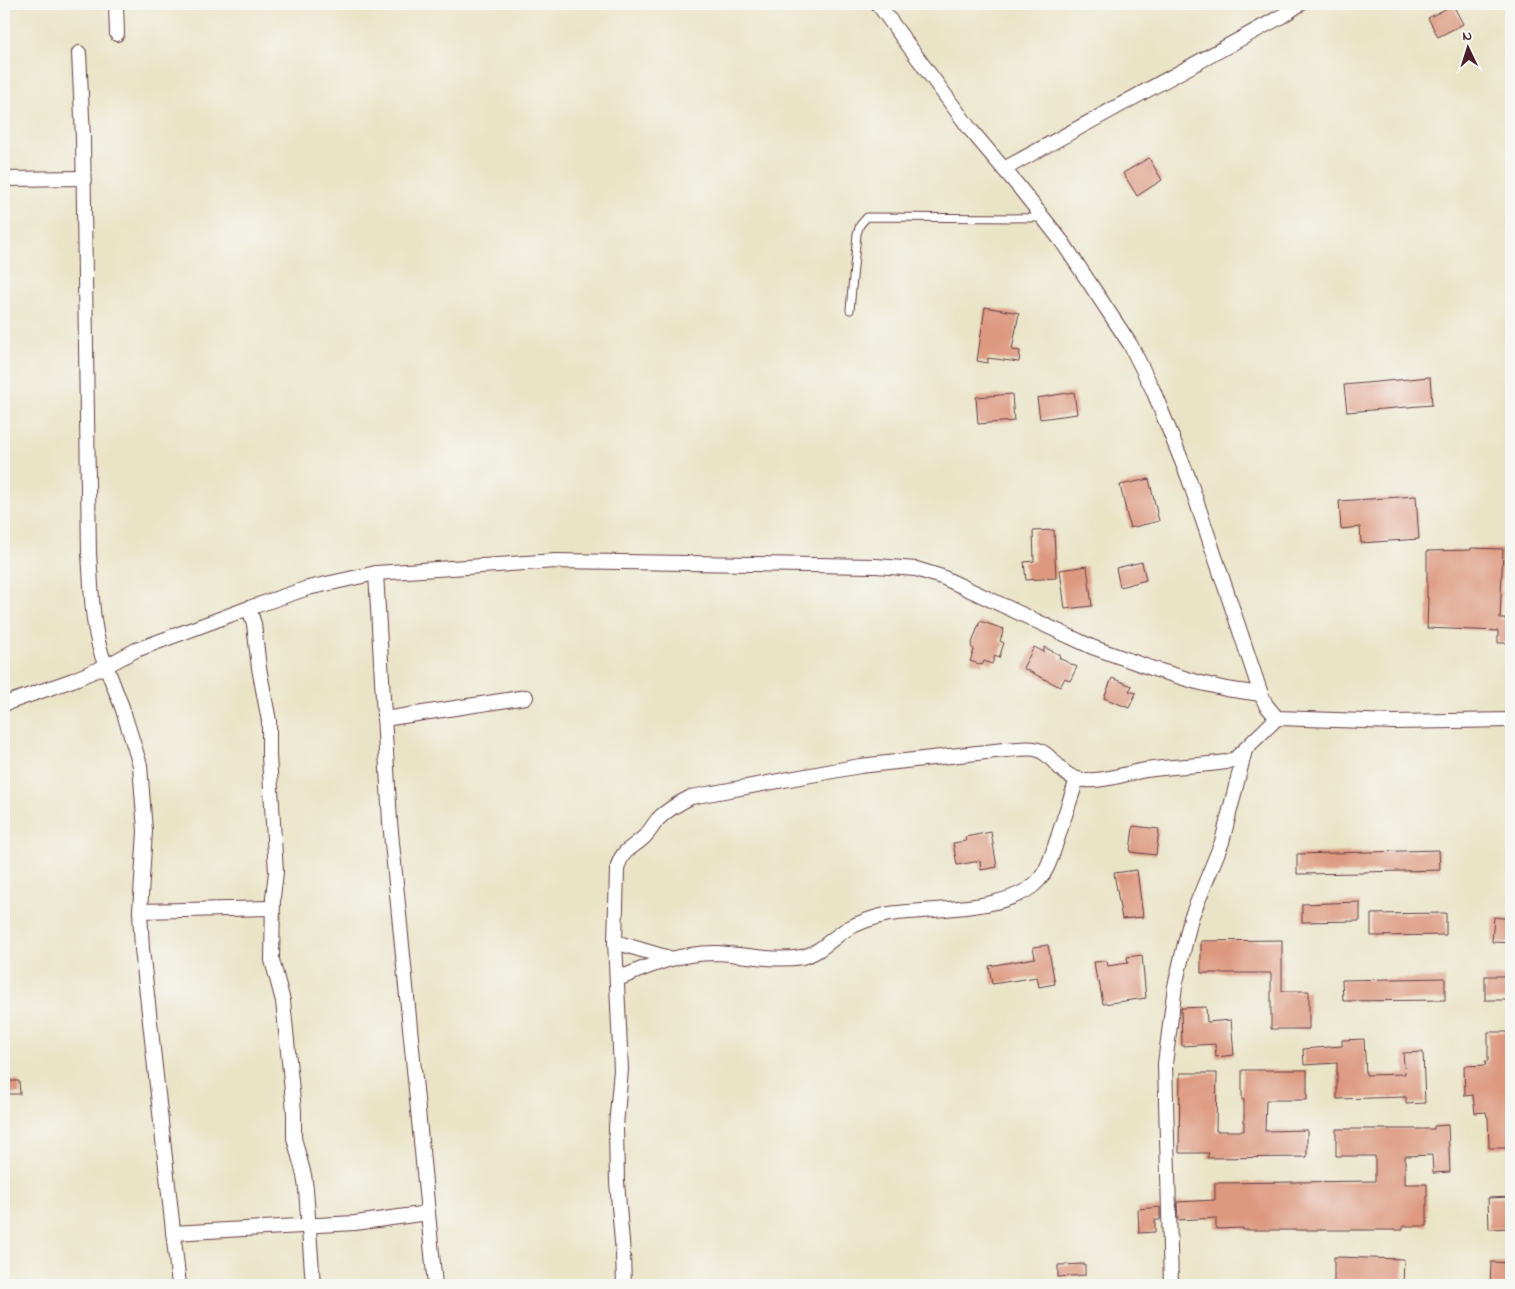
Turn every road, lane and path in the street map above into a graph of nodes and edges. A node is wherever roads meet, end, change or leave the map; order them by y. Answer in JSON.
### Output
{"nodes":[{"id":1,"x":116,"y":4,"type":"edge"},
{"id":2,"x":878,"y":4,"type":"edge"},
{"id":3,"x":1300,"y":4,"type":"edge"},
{"id":4,"x":118,"y":34,"type":"dead end"},
{"id":5,"x":79,"y":53,"type":"dead end"},
{"id":6,"x":1004,"y":169,"type":"junction"},
{"id":7,"x":83,"y":178,"type":"junction"},
{"id":8,"x":4,"y":179,"type":"edge"},
{"id":9,"x":1043,"y":218,"type":"junction"},
{"id":10,"x":850,"y":310,"type":"dead end"},
{"id":11,"x":376,"y":573,"type":"junction"},
{"id":12,"x":248,"y":608,"type":"junction"},
{"id":13,"x":106,"y":666,"type":"junction"},
{"id":14,"x":1262,"y":694,"type":"junction"},
{"id":15,"x":526,"y":697,"type":"dead end"},
{"id":16,"x":4,"y":704,"type":"edge"},
{"id":17,"x":1277,"y":718,"type":"junction"},
{"id":18,"x":384,"y":719,"type":"junction"},
{"id":19,"x":1511,"y":720,"type":"edge"},
{"id":20,"x":1245,"y":749,"type":"junction"},
{"id":21,"x":1077,"y":779,"type":"junction"},
{"id":22,"x":272,"y":908,"type":"junction"},
{"id":23,"x":140,"y":911,"type":"junction"},
{"id":24,"x":615,"y":942,"type":"junction"},
{"id":25,"x":669,"y":958,"type":"junction"},
{"id":26,"x":618,"y":979,"type":"junction"},
{"id":27,"x":428,"y":1213,"type":"junction"},
{"id":28,"x":309,"y":1226,"type":"junction"},
{"id":29,"x":174,"y":1233,"type":"junction"},
{"id":30,"x":180,"y":1285,"type":"edge"},
{"id":31,"x":313,"y":1285,"type":"edge"},
{"id":32,"x":435,"y":1285,"type":"edge"},
{"id":33,"x":624,"y":1285,"type":"edge"},
{"id":34,"x":1171,"y":1285,"type":"edge"}],
"edges":[{"from":1,"to":4,"type":"street"},
{"from":2,"to":6,"type":"street"},
{"from":3,"to":6,"type":"street"},
{"from":5,"to":7,"type":"street"},
{"from":6,"to":9,"type":"street"},
{"from":7,"to":8,"type":"street"},
{"from":7,"to":13,"type":"street"},
{"from":9,"to":10,"type":"lane"},
{"from":9,"to":14,"type":"street"},
{"from":11,"to":12,"type":"street"},
{"from":11,"to":14,"type":"street"},
{"from":11,"to":18,"type":"street"},
{"from":12,"to":13,"type":"street"},
{"from":12,"to":22,"type":"street"},
{"from":13,"to":16,"type":"street"},
{"from":13,"to":23,"type":"street"},
{"from":14,"to":17,"type":"street"},
{"from":15,"to":18,"type":"street"},
{"from":17,"to":19,"type":"street"},
{"from":17,"to":20,"type":"street"},
{"from":18,"to":27,"type":"street"},
{"from":20,"to":21,"type":"street"},
{"from":20,"to":34,"type":"street"},
{"from":21,"to":24,"type":"street"},
{"from":21,"to":25,"type":"street"},
{"from":22,"to":23,"type":"street"},
{"from":22,"to":28,"type":"street"},
{"from":23,"to":29,"type":"street"},
{"from":24,"to":25,"type":"street"},
{"from":24,"to":26,"type":"street"},
{"from":25,"to":26,"type":"street"},
{"from":26,"to":33,"type":"street"},
{"from":27,"to":28,"type":"street"},
{"from":27,"to":32,"type":"street"},
{"from":28,"to":29,"type":"street"},
{"from":28,"to":31,"type":"street"},
{"from":29,"to":30,"type":"street"}]}
